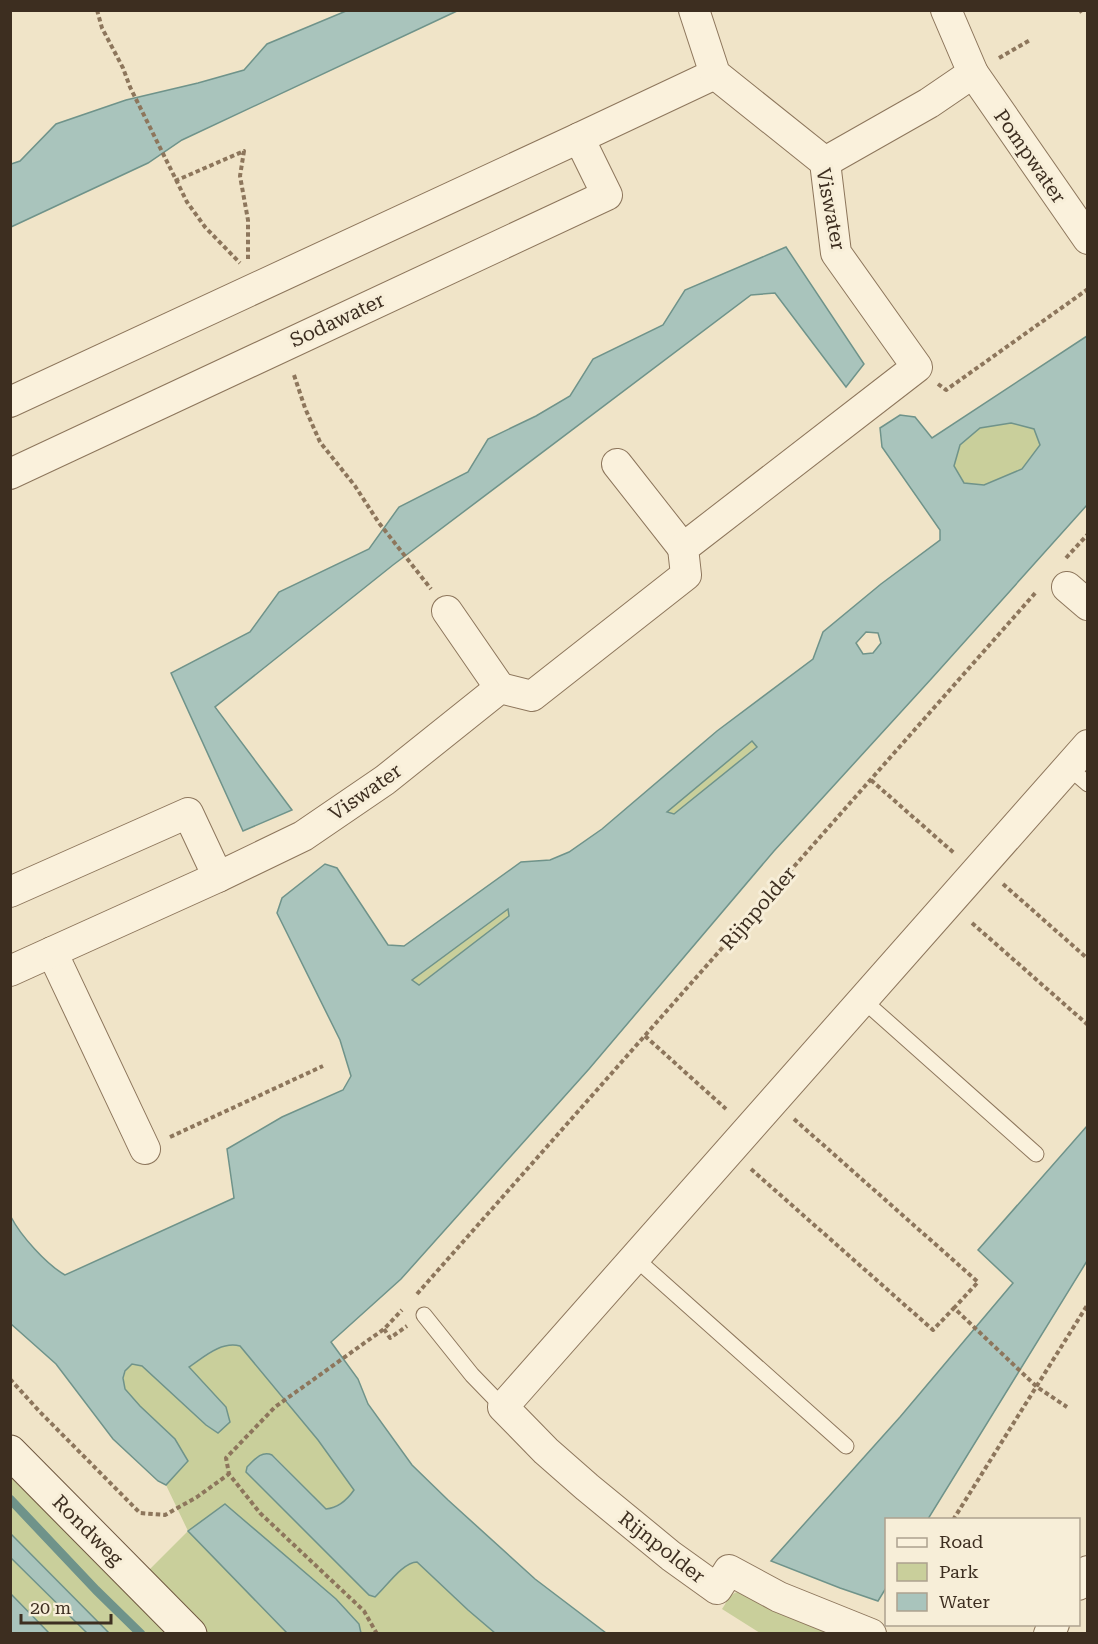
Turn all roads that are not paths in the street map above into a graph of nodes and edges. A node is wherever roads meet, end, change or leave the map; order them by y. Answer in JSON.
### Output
{"nodes":[{"id":1,"x":694,"y":10,"type":"edge"},
{"id":2,"x":946,"y":10,"type":"edge"},
{"id":3,"x":973,"y":73,"type":"junction"},
{"id":4,"x":715,"y":74,"type":"junction"},
{"id":5,"x":579,"y":138,"type":"junction"},
{"id":6,"x":825,"y":162,"type":"junction"},
{"id":7,"x":1088,"y":239,"type":"edge"},
{"id":8,"x":10,"y":402,"type":"edge"},
{"id":9,"x":617,"y":464,"type":"dead end"},
{"id":10,"x":10,"y":474,"type":"edge"},
{"id":11,"x":684,"y":548,"type":"junction"},
{"id":12,"x":447,"y":611,"type":"dead end"},
{"id":13,"x":500,"y":688,"type":"junction"},
{"id":14,"x":1088,"y":745,"type":"edge"},
{"id":15,"x":1078,"y":776,"type":"edge"},
{"id":16,"x":218,"y":877,"type":"junction"},
{"id":17,"x":10,"y":892,"type":"edge"},
{"id":18,"x":52,"y":952,"type":"junction"},
{"id":19,"x":10,"y":971,"type":"edge"},
{"id":20,"x":863,"y":1000,"type":"junction"},
{"id":21,"x":145,"y":1149,"type":"road end"},
{"id":22,"x":1036,"y":1154,"type":"dead end"},
{"id":23,"x":635,"y":1258,"type":"junction"},
{"id":24,"x":424,"y":1315,"type":"road end"},
{"id":25,"x":503,"y":1407,"type":"junction"},
{"id":26,"x":846,"y":1446,"type":"dead end"},
{"id":27,"x":10,"y":1452,"type":"edge"},
{"id":28,"x":190,"y":1634,"type":"edge"},
{"id":29,"x":871,"y":1634,"type":"edge"}],
"edges":[{"from":1,"to":4,"type":"street"},
{"from":2,"to":3,"type":"street","name":"Pompwater"},
{"from":3,"to":6,"type":"street"},
{"from":3,"to":7,"type":"street","name":"Pompwater"},
{"from":4,"to":5,"type":"street"},
{"from":4,"to":6,"type":"street","name":"Viswater"},
{"from":5,"to":8,"type":"street"},
{"from":5,"to":10,"type":"street","name":"Sodawater"},
{"from":6,"to":11,"type":"street","name":"Viswater"},
{"from":9,"to":11,"type":"street"},
{"from":11,"to":13,"type":"street"},
{"from":12,"to":13,"type":"street"},
{"from":13,"to":16,"type":"street","name":"Viswater"},
{"from":14,"to":15,"type":"street"},
{"from":15,"to":20,"type":"street"},
{"from":16,"to":17,"type":"street"},
{"from":16,"to":18,"type":"street","name":"Viswater"},
{"from":18,"to":19,"type":"street","name":"Viswater"},
{"from":18,"to":21,"type":"street"},
{"from":20,"to":22,"type":"lane"},
{"from":20,"to":23,"type":"street"},
{"from":23,"to":25,"type":"street"},
{"from":23,"to":26,"type":"lane"},
{"from":24,"to":25,"type":"lane","name":"Rijnpolder"},
{"from":25,"to":29,"type":"street","name":"Rijnpolder"},
{"from":27,"to":28,"type":"main road","name":"Rondweg"}]}
